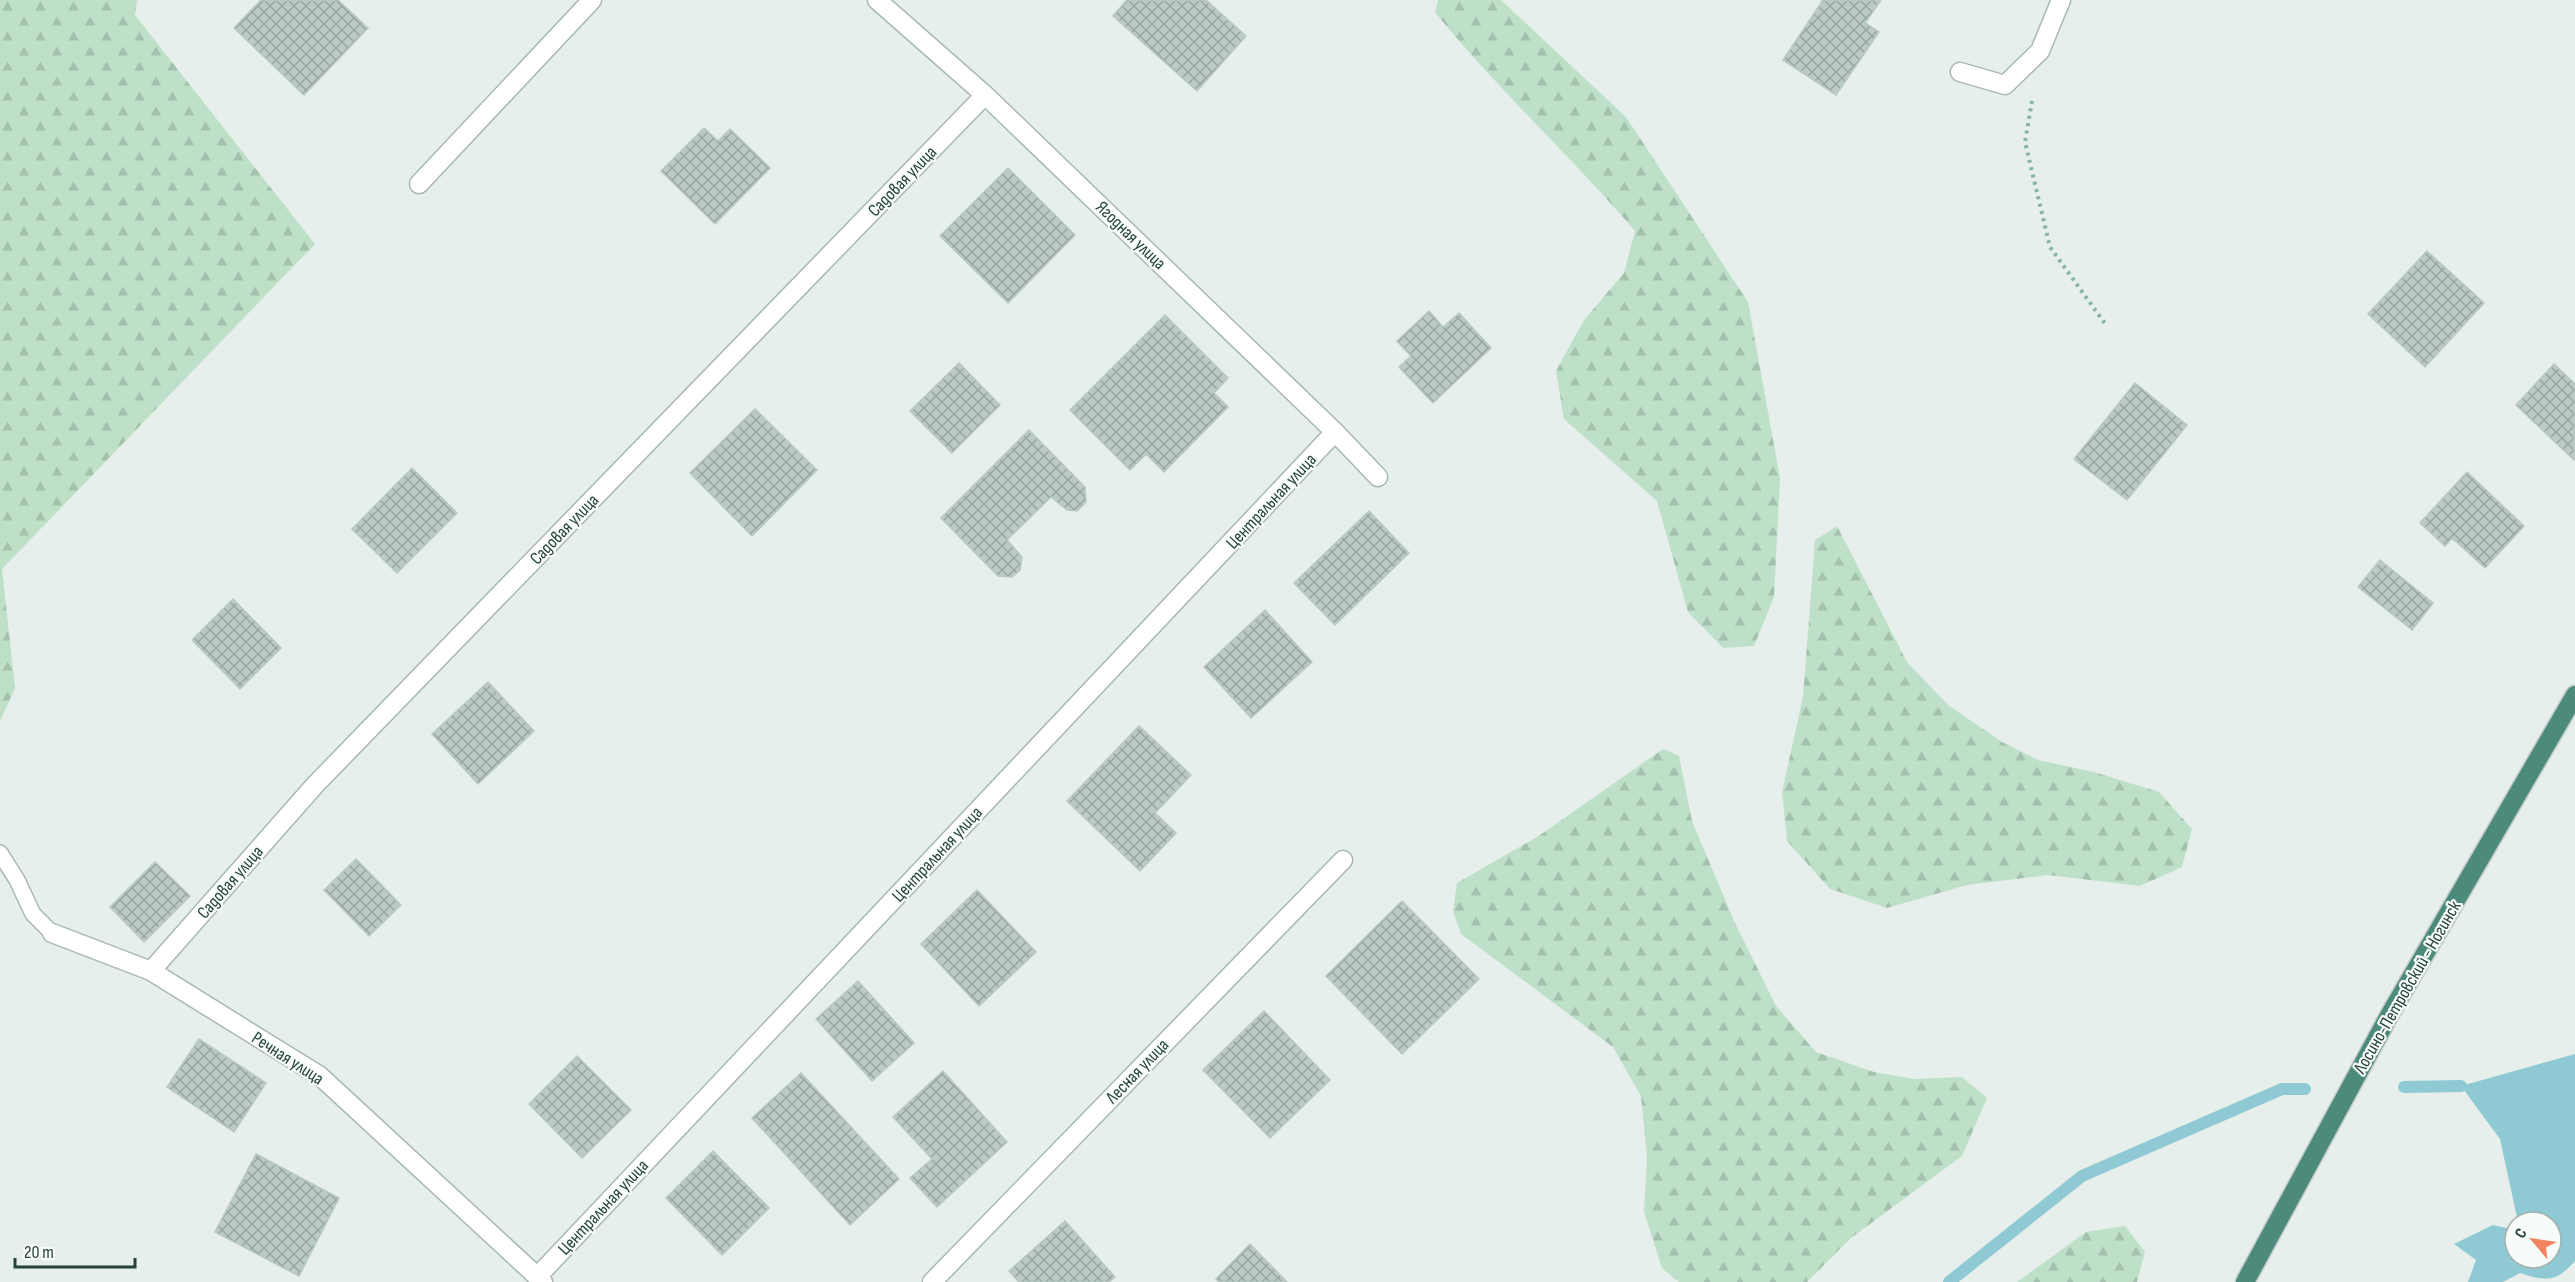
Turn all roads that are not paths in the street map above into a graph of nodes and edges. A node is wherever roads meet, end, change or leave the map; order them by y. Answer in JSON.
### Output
{"nodes":[{"id":1,"x":592,"y":0,"type":"edge"},
{"id":2,"x":877,"y":0,"type":"edge"},
{"id":3,"x":2061,"y":0,"type":"edge"},
{"id":4,"x":1959,"y":72,"type":"dead end"},
{"id":5,"x":985,"y":95,"type":"junction"},
{"id":6,"x":419,"y":184,"type":"dead end"},
{"id":7,"x":1335,"y":432,"type":"junction"},
{"id":8,"x":1378,"y":477,"type":"dead end"},
{"id":9,"x":2575,"y":696,"type":"edge"},
{"id":10,"x":0,"y":853,"type":"edge"},
{"id":11,"x":1343,"y":860,"type":"dead end"},
{"id":12,"x":52,"y":933,"type":"joint"},
{"id":13,"x":151,"y":971,"type":"junction"},
{"id":14,"x":541,"y":1279,"type":"edge"},
{"id":15,"x":932,"y":1282,"type":"edge"},
{"id":16,"x":2245,"y":1282,"type":"edge"}],
"edges":[{"from":1,"to":6,"type":"street"},
{"from":2,"to":5,"type":"street","name":"Ягодная улица"},
{"from":3,"to":4,"type":"street"},
{"from":5,"to":7,"type":"street","name":"Ягодная улица"},
{"from":5,"to":13,"type":"street","name":"Садовая улица"},
{"from":7,"to":8,"type":"street","name":"Ягодная улица"},
{"from":7,"to":14,"type":"street","name":"Центральная улица"},
{"from":9,"to":16,"type":"highway","name":"Лосино-Петровский - Ногинск"},
{"from":10,"to":12,"type":"lane"},
{"from":11,"to":15,"type":"street","name":"Лесная улица"},
{"from":12,"to":13,"type":"street","name":"Речная улица"},
{"from":13,"to":14,"type":"street","name":"Речная улица"}]}
